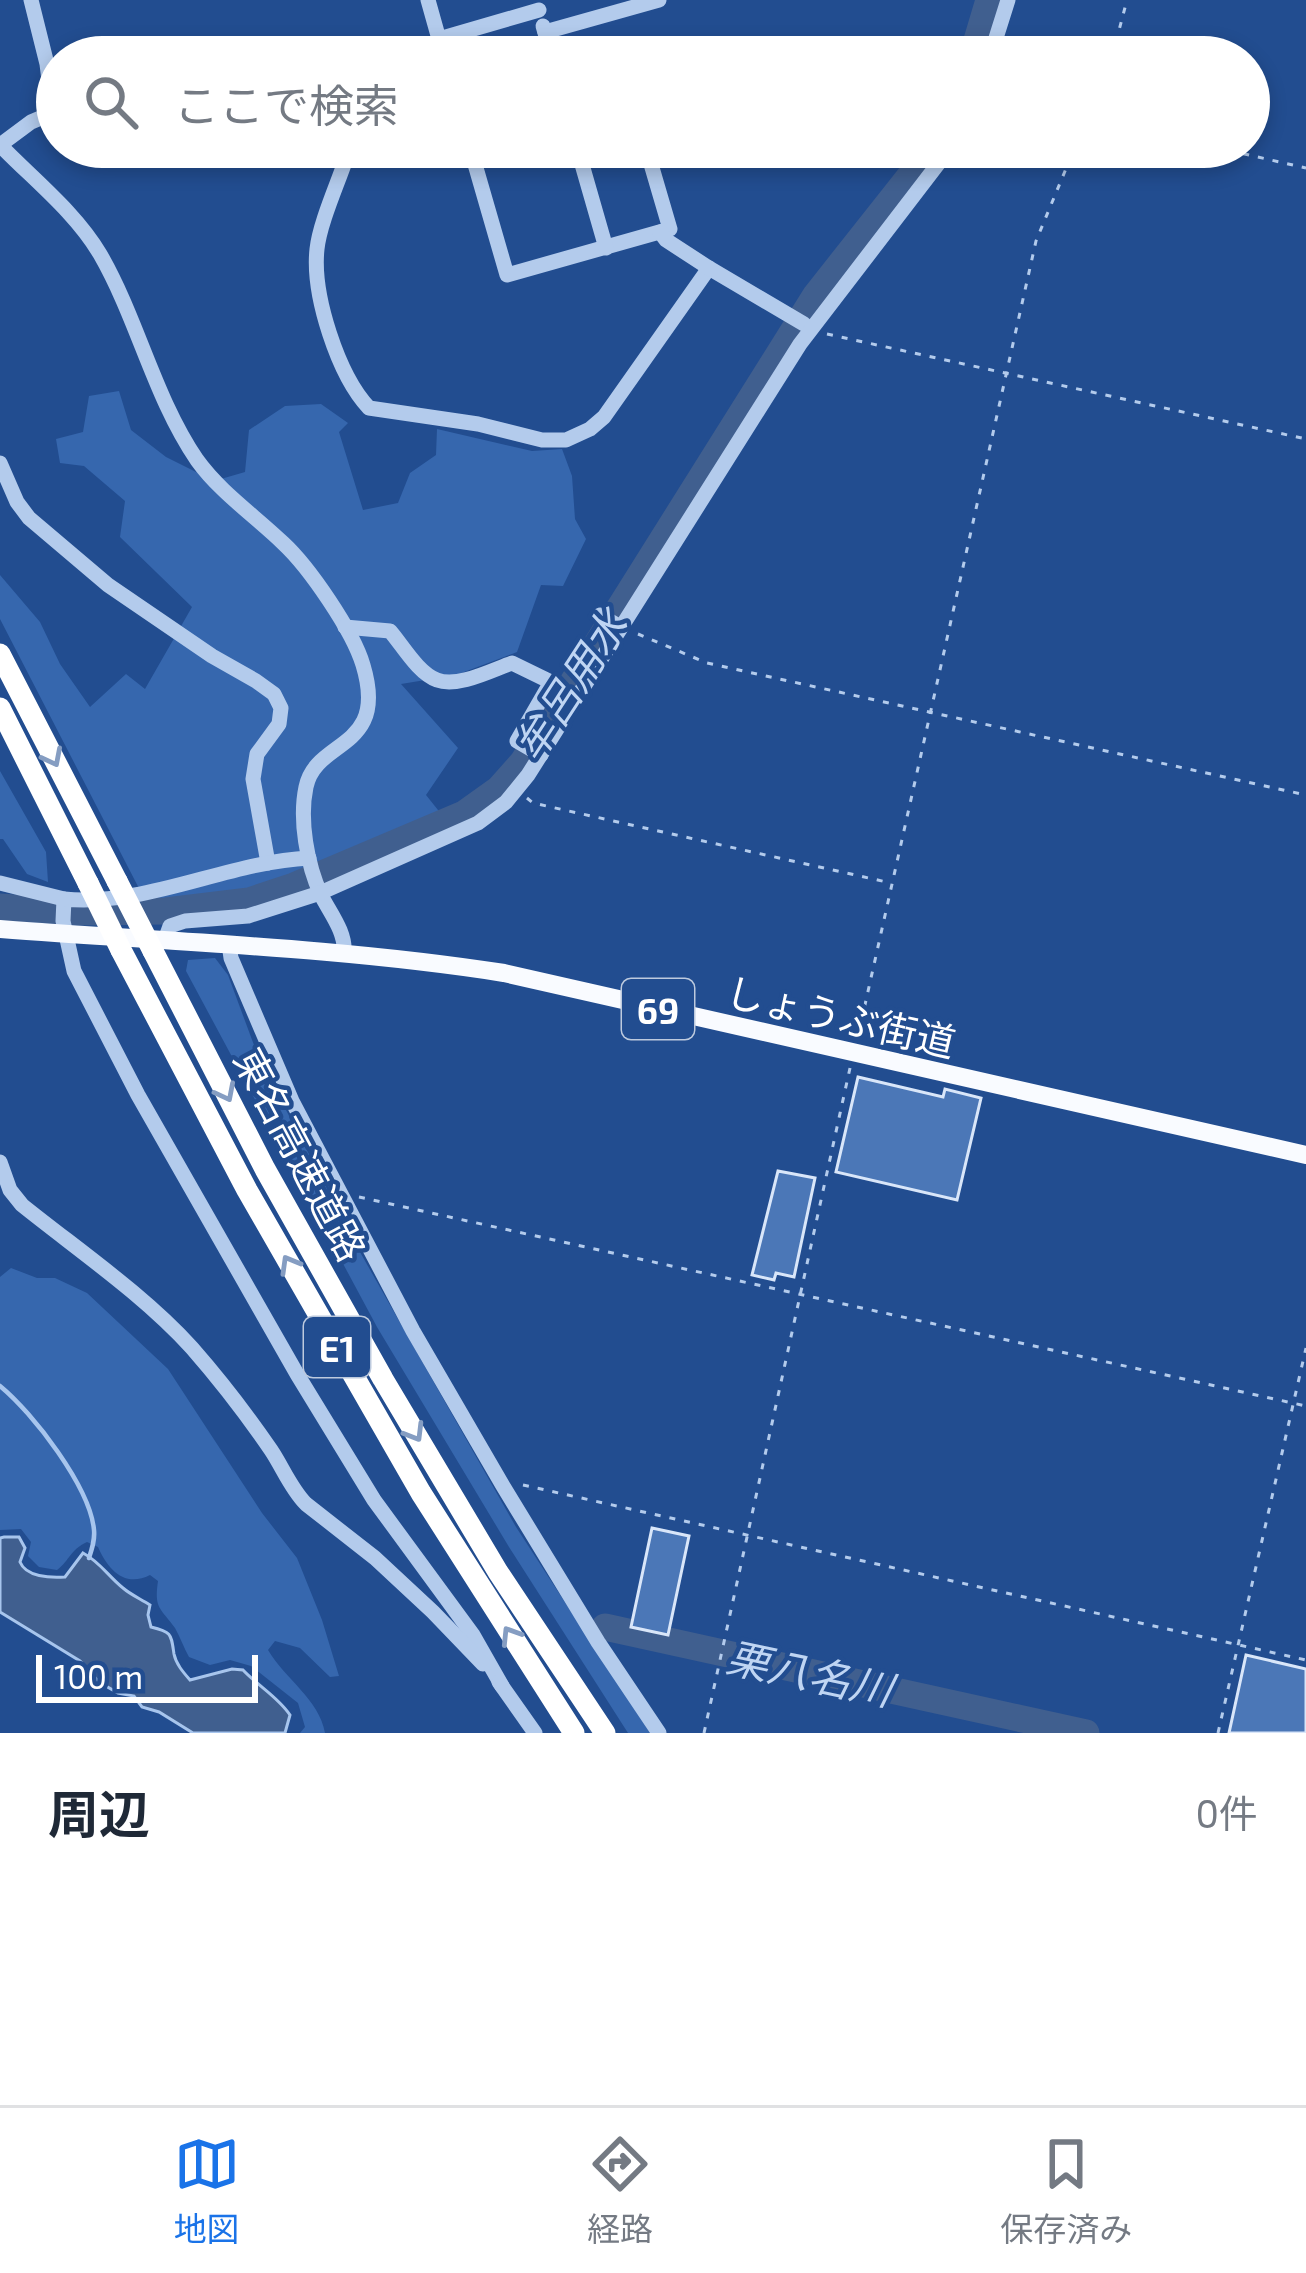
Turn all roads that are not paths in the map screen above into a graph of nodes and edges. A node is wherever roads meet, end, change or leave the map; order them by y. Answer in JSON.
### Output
{"nodes":[{"id":1,"x":31,"y":0,"type":"edge"},
{"id":2,"x":428,"y":0,"type":"edge"},
{"id":3,"x":659,"y":0,"type":"edge"},
{"id":4,"x":1008,"y":0,"type":"edge"},
{"id":5,"x":537,"y":5,"type":"edge"},
{"id":6,"x":544,"y":32,"type":"junction"},
{"id":7,"x":41,"y":36,"type":"edge"},
{"id":8,"x":438,"y":36,"type":"edge"},
{"id":9,"x":448,"y":36,"type":"edge"},
{"id":10,"x":545,"y":36,"type":"edge"},
{"id":11,"x":997,"y":36,"type":"edge"},
{"id":12,"x":36,"y":120,"type":"edge"},
{"id":13,"x":0,"y":146,"type":"edge"},
{"id":14,"x":343,"y":168,"type":"edge"},
{"id":15,"x":476,"y":168,"type":"edge"},
{"id":16,"x":583,"y":168,"type":"edge"},
{"id":17,"x":652,"y":168,"type":"edge"},
{"id":18,"x":934,"y":168,"type":"edge"},
{"id":19,"x":660,"y":232,"type":"junction"},
{"id":20,"x":606,"y":248,"type":"junction"},
{"id":21,"x":710,"y":268,"type":"junction"},
{"id":22,"x":807,"y":326,"type":"junction"},
{"id":23,"x":0,"y":463,"type":"edge"},
{"id":24,"x":345,"y":628,"type":"junction"},
{"id":25,"x":0,"y":654,"type":"edge"},
{"id":26,"x":0,"y":708,"type":"edge"},
{"id":27,"x":532,"y":750,"type":"junction"},
{"id":28,"x":310,"y":860,"type":"junction"},
{"id":29,"x":268,"y":863,"type":"junction"},
{"id":30,"x":0,"y":883,"type":"edge"},
{"id":31,"x":319,"y":890,"type":"junction"},
{"id":32,"x":64,"y":915,"type":"junction"},
{"id":33,"x":0,"y":929,"type":"edge"},
{"id":34,"x":229,"y":944,"type":"junction"},
{"id":35,"x":159,"y":946,"type":"junction"},
{"id":36,"x":344,"y":953,"type":"junction"},
{"id":37,"x":1306,"y":1156,"type":"edge"},
{"id":38,"x":0,"y":1162,"type":"edge"},
{"id":39,"x":502,"y":1686,"type":"junction"},
{"id":40,"x":536,"y":1733,"type":"edge"},
{"id":41,"x":574,"y":1733,"type":"edge"},
{"id":42,"x":605,"y":1733,"type":"edge"},
{"id":43,"x":659,"y":1733,"type":"edge"}],
"edges":[{"from":1,"to":7,"type":"street"},
{"from":2,"to":8,"type":"street"},
{"from":3,"to":6,"type":"street"},
{"from":4,"to":11,"type":"street"},
{"from":5,"to":6,"type":"street"},
{"from":5,"to":9,"type":"street"},
{"from":6,"to":10,"type":"street"},
{"from":12,"to":13,"type":"street"},
{"from":13,"to":24,"type":"street"},
{"from":14,"to":21,"type":"street"},
{"from":15,"to":20,"type":"street"},
{"from":16,"to":20,"type":"street"},
{"from":17,"to":19,"type":"street"},
{"from":18,"to":22,"type":"street"},
{"from":19,"to":20,"type":"street"},
{"from":19,"to":21,"type":"street"},
{"from":21,"to":22,"type":"street"},
{"from":22,"to":27,"type":"street"},
{"from":23,"to":29,"type":"street"},
{"from":24,"to":27,"type":"street"},
{"from":24,"to":28,"type":"street"},
{"from":25,"to":35,"type":"highway","name":"東名高速道路","number":"E1","one_way":true,"bridge":true},
{"from":41,"to":26,"type":"highway","name":"東名高速道路","number":"E1","one_way":true,"bridge":true},
{"from":27,"to":31,"type":"street"},
{"from":28,"to":29,"type":"street"},
{"from":28,"to":31,"type":"street"},
{"from":29,"to":32,"type":"street"},
{"from":30,"to":32,"type":"street"},
{"from":31,"to":35,"type":"street"},
{"from":31,"to":36,"type":"street"},
{"from":32,"to":33,"type":"main road","name":"しょうぶ街道","number":"69"},
{"from":32,"to":35,"type":"main road","name":"しょうぶ街道","number":"69"},
{"from":32,"to":39,"type":"street"},
{"from":34,"to":35,"type":"main road","name":"しょうぶ街道","number":"69"},
{"from":34,"to":36,"type":"main road","name":"しょうぶ街道","number":"69"},
{"from":34,"to":43,"type":"street"},
{"from":35,"to":42,"type":"highway","name":"東名高速道路","number":"E1","one_way":true},
{"from":36,"to":37,"type":"main road","name":"しょうぶ街道","number":"69"},
{"from":38,"to":39,"type":"street"},
{"from":39,"to":40,"type":"street"}]}
